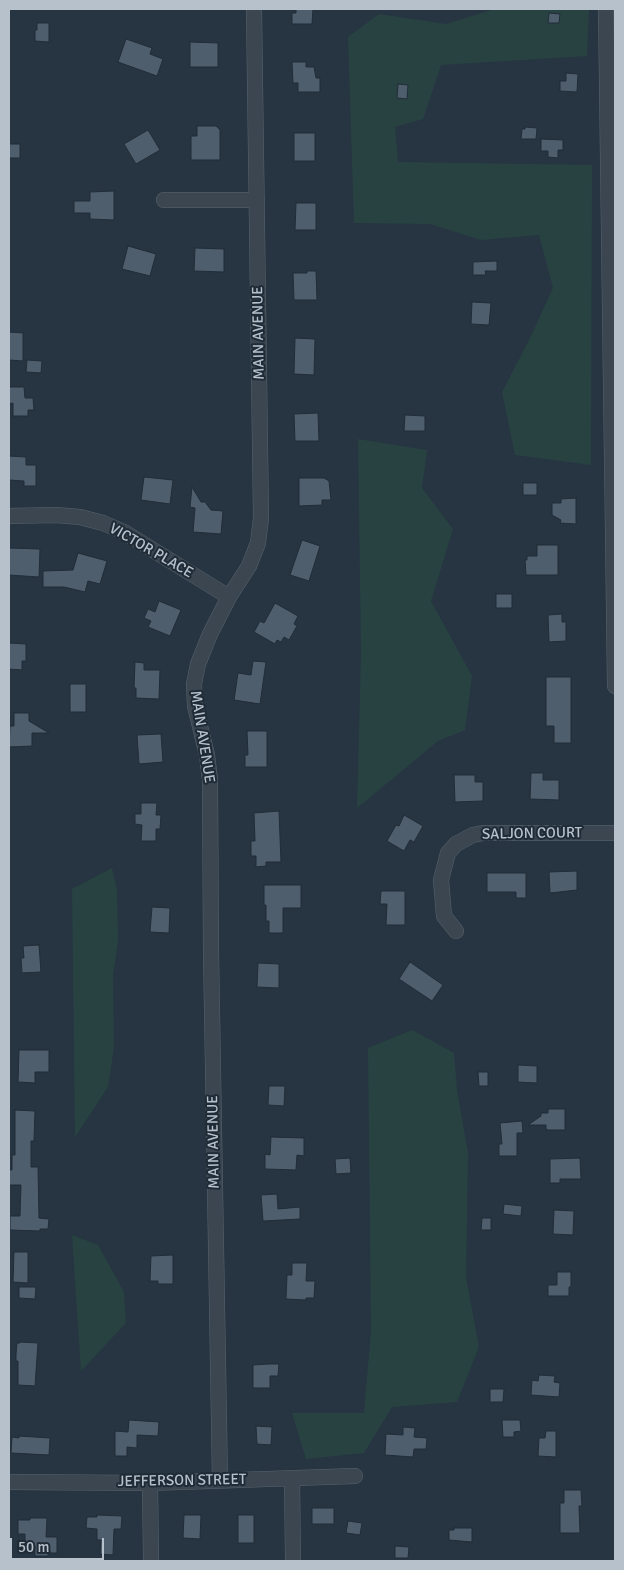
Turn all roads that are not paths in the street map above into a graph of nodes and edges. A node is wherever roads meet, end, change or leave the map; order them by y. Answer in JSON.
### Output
{"nodes":[{"id":1,"x":254,"y":9,"type":"edge"},
{"id":2,"x":606,"y":9,"type":"edge"},
{"id":3,"x":164,"y":200,"type":"dead end"},
{"id":4,"x":257,"y":200,"type":"junction"},
{"id":5,"x":9,"y":516,"type":"edge"},
{"id":6,"x":228,"y":598,"type":"junction"},
{"id":7,"x":615,"y":686,"type":"edge"},
{"id":8,"x":615,"y":833,"type":"edge"},
{"id":9,"x":456,"y":931,"type":"dead end"},
{"id":10,"x":355,"y":1476,"type":"dead end"},
{"id":11,"x":292,"y":1479,"type":"junction"},
{"id":12,"x":220,"y":1481,"type":"junction"},
{"id":13,"x":9,"y":1482,"type":"edge"},
{"id":14,"x":150,"y":1483,"type":"junction"},
{"id":15,"x":151,"y":1561,"type":"edge"},
{"id":16,"x":293,"y":1561,"type":"edge"}],
"edges":[{"from":1,"to":4,"type":"street","name":"MAIN AVENUE"},
{"from":2,"to":7,"type":"street"},
{"from":3,"to":4,"type":"street"},
{"from":4,"to":6,"type":"street","name":"MAIN AVENUE"},
{"from":5,"to":6,"type":"street","name":"VICTOR PLACE"},
{"from":6,"to":12,"type":"street","name":"MAIN AVENUE"},
{"from":8,"to":9,"type":"street","name":"SALJON COURT"},
{"from":10,"to":11,"type":"street","name":"JEFFERSON STREET"},
{"from":11,"to":12,"type":"street","name":"JEFFERSON STREET"},
{"from":11,"to":16,"type":"street"},
{"from":12,"to":14,"type":"street","name":"JEFFERSON STREET"},
{"from":13,"to":14,"type":"street","name":"JEFFERSON STREET"},
{"from":14,"to":15,"type":"street"}]}
